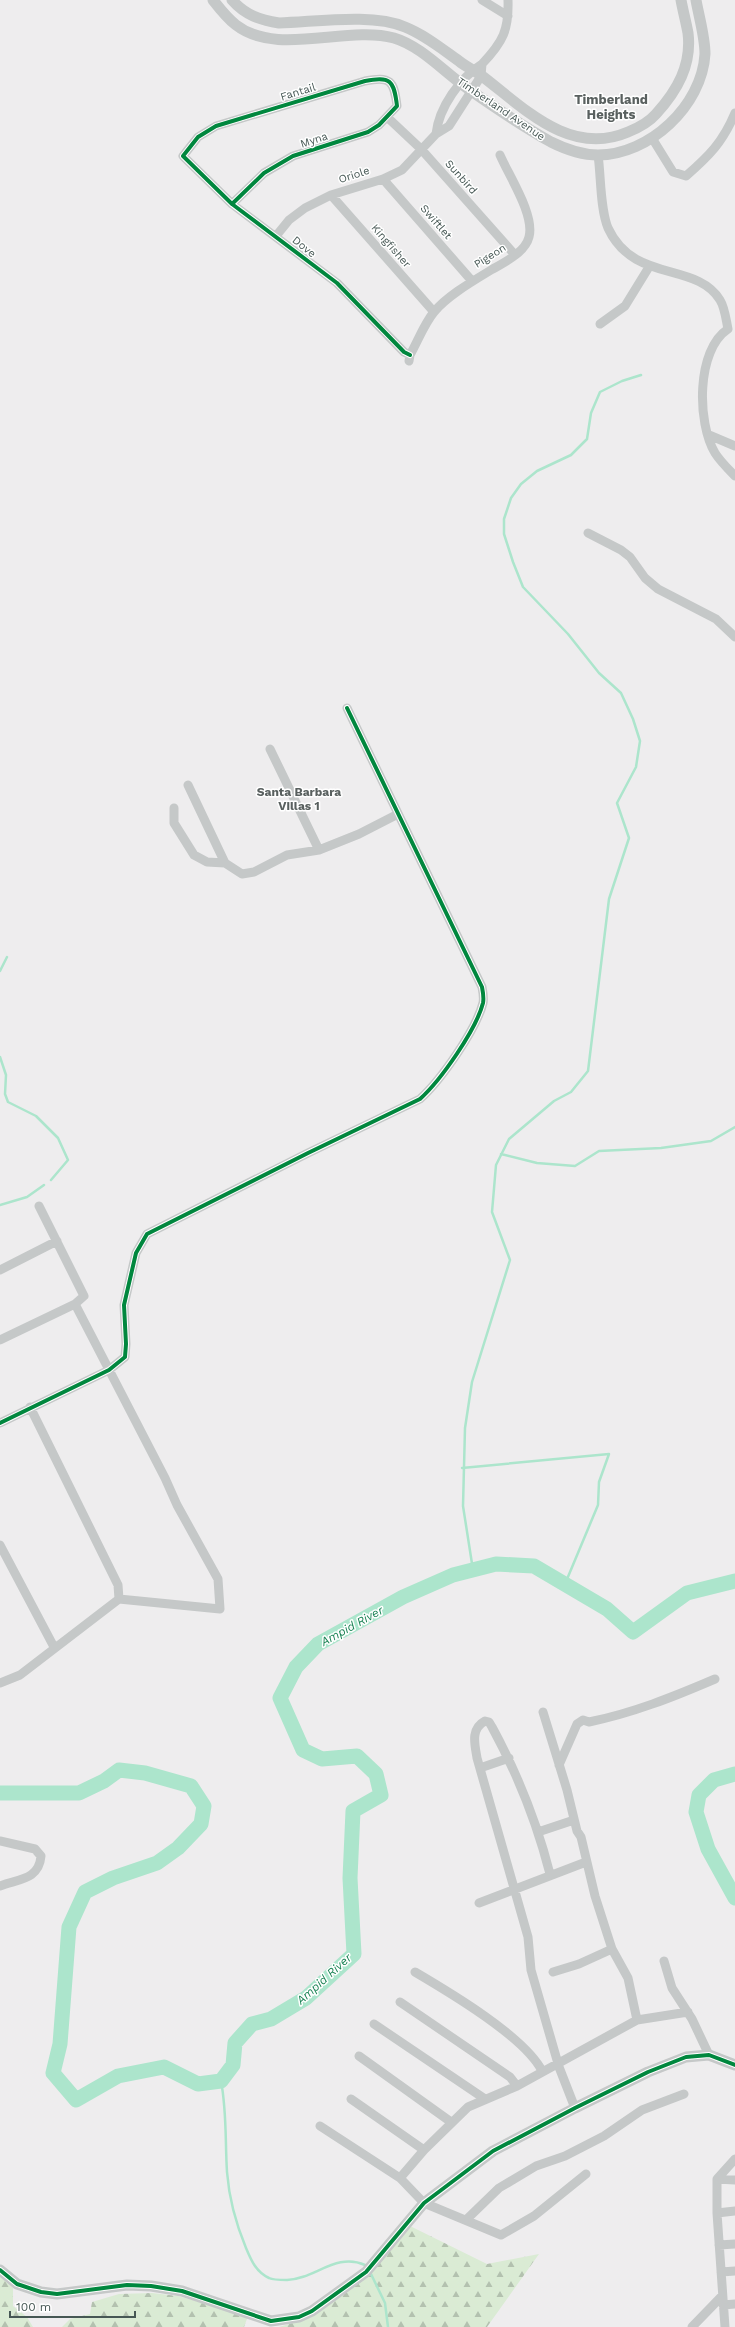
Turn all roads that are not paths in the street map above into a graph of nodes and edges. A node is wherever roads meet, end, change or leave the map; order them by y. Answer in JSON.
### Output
{"nodes":[{"id":1,"x":213,"y":0,"type":"edge"},
{"id":2,"x":232,"y":0,"type":"edge"},
{"id":3,"x":482,"y":0,"type":"edge"},
{"id":4,"x":508,"y":0,"type":"edge"},
{"id":5,"x":696,"y":3,"type":"edge"},
{"id":6,"x":682,"y":4,"type":"edge"},
{"id":7,"x":508,"y":16,"type":"junction"},
{"id":8,"x":477,"y":73,"type":"junction"},
{"id":9,"x":461,"y":84,"type":"junction"},
{"id":10,"x":471,"y":90,"type":"junction"},
{"id":11,"x":735,"y":113,"type":"edge"},
{"id":12,"x":387,"y":117,"type":"junction"},
{"id":13,"x":436,"y":134,"type":"junction"},
{"id":14,"x":652,"y":138,"type":"junction"},
{"id":15,"x":421,"y":150,"type":"junction"},
{"id":16,"x":500,"y":155,"type":"dead end"},
{"id":17,"x":598,"y":155,"type":"junction"},
{"id":18,"x":183,"y":156,"type":"joint"},
{"id":19,"x":383,"y":179,"type":"junction"},
{"id":20,"x":331,"y":195,"type":"junction"},
{"id":21,"x":232,"y":204,"type":"junction"},
{"id":22,"x":276,"y":236,"type":"junction"},
{"id":23,"x":515,"y":255,"type":"junction"},
{"id":24,"x":650,"y":267,"type":"junction"},
{"id":25,"x":472,"y":281,"type":"junction"},
{"id":26,"x":434,"y":312,"type":"junction"},
{"id":27,"x":600,"y":324,"type":"dead end"},
{"id":28,"x":731,"y":331,"type":"edge"},
{"id":29,"x":410,"y":358,"type":"joint"},
{"id":30,"x":709,"y":435,"type":"junction"},
{"id":31,"x":735,"y":446,"type":"edge"},
{"id":32,"x":735,"y":476,"type":"edge"},
{"id":33,"x":588,"y":533,"type":"dead end"},
{"id":34,"x":735,"y":637,"type":"edge"},
{"id":35,"x":347,"y":708,"type":"dead end"},
{"id":36,"x":270,"y":748,"type":"dead end"},
{"id":37,"x":188,"y":785,"type":"dead end"},
{"id":38,"x":174,"y":808,"type":"dead end"},
{"id":39,"x":398,"y":814,"type":"junction"},
{"id":40,"x":319,"y":850,"type":"junction"},
{"id":41,"x":225,"y":863,"type":"junction"},
{"id":42,"x":39,"y":1206,"type":"dead end"},
{"id":43,"x":57,"y":1241,"type":"junction"},
{"id":44,"x":0,"y":1270,"type":"edge"},
{"id":45,"x":76,"y":1304,"type":"junction"},
{"id":46,"x":1,"y":1337,"type":"edge"},
{"id":47,"x":109,"y":1370,"type":"junction"},
{"id":48,"x":30,"y":1407,"type":"junction"},
{"id":49,"x":0,"y":1424,"type":"edge"},
{"id":50,"x":0,"y":1545,"type":"edge"},
{"id":51,"x":119,"y":1599,"type":"junction"},
{"id":52,"x":54,"y":1647,"type":"junction"},
{"id":53,"x":715,"y":1679,"type":"dead end"},
{"id":54,"x":0,"y":1683,"type":"edge"},
{"id":55,"x":543,"y":1712,"type":"dead end"},
{"id":56,"x":509,"y":1758,"type":"junction"},
{"id":57,"x":559,"y":1765,"type":"junction"},
{"id":58,"x":480,"y":1768,"type":"junction"},
{"id":59,"x":574,"y":1820,"type":"junction"},
{"id":60,"x":538,"y":1832,"type":"junction"},
{"id":61,"x":0,"y":1841,"type":"edge"},
{"id":62,"x":586,"y":1862,"type":"junction"},
{"id":63,"x":550,"y":1874,"type":"junction"},
{"id":64,"x":0,"y":1886,"type":"edge"},
{"id":65,"x":515,"y":1888,"type":"junction"},
{"id":66,"x":479,"y":1903,"type":"dead end"},
{"id":67,"x":612,"y":1949,"type":"junction"},
{"id":68,"x":664,"y":1962,"type":"dead end"},
{"id":69,"x":415,"y":1972,"type":"dead end"},
{"id":70,"x":553,"y":1972,"type":"dead end"},
{"id":71,"x":400,"y":2002,"type":"dead end"},
{"id":72,"x":688,"y":2012,"type":"junction"},
{"id":73,"x":637,"y":2020,"type":"junction"},
{"id":74,"x":374,"y":2024,"type":"dead end"},
{"id":75,"x":709,"y":2055,"type":"junction"},
{"id":76,"x":359,"y":2056,"type":"dead end"},
{"id":77,"x":558,"y":2062,"type":"junction"},
{"id":78,"x":735,"y":2065,"type":"edge"},
{"id":79,"x":542,"y":2072,"type":"junction"},
{"id":80,"x":517,"y":2086,"type":"junction"},
{"id":81,"x":684,"y":2094,"type":"dead end"},
{"id":82,"x":351,"y":2098,"type":"dead end"},
{"id":83,"x":485,"y":2099,"type":"junction"},
{"id":84,"x":575,"y":2108,"type":"junction"},
{"id":85,"x":451,"y":2122,"type":"junction"},
{"id":86,"x":320,"y":2126,"type":"dead end"},
{"id":87,"x":424,"y":2150,"type":"junction"},
{"id":88,"x":735,"y":2159,"type":"edge"},
{"id":89,"x":586,"y":2174,"type":"dead end"},
{"id":90,"x":400,"y":2178,"type":"junction"},
{"id":91,"x":717,"y":2179,"type":"junction"},
{"id":92,"x":735,"y":2180,"type":"edge"},
{"id":93,"x":424,"y":2203,"type":"junction"},
{"id":94,"x":735,"y":2211,"type":"edge"},
{"id":95,"x":717,"y":2213,"type":"junction"},
{"id":96,"x":467,"y":2219,"type":"junction"},
{"id":97,"x":735,"y":2244,"type":"edge"},
{"id":98,"x":719,"y":2245,"type":"junction"},
{"id":99,"x":0,"y":2270,"type":"edge"},
{"id":100,"x":735,"y":2271,"type":"edge"},
{"id":101,"x":721,"y":2272,"type":"junction"},
{"id":102,"x":723,"y":2300,"type":"junction"},
{"id":103,"x":735,"y":2304,"type":"edge"},
{"id":104,"x":692,"y":2327,"type":"edge"},
{"id":105,"x":725,"y":2327,"type":"edge"}],
"edges":[{"from":1,"to":9,"type":"street","name":"Timberland Avenue"},
{"from":2,"to":8,"type":"street","name":"Timberland Avenue"},
{"from":3,"to":7,"type":"street"},
{"from":4,"to":7,"type":"street"},
{"from":5,"to":6,"type":"street"},
{"from":5,"to":14,"type":"street","name":"Timberland Avenue"},
{"from":6,"to":8,"type":"street","name":"Timberland Avenue"},
{"from":7,"to":8,"type":"street"},
{"from":8,"to":9,"type":"street"},
{"from":8,"to":10,"type":"street","name":"Oriole"},
{"from":9,"to":10,"type":"street","name":"Timberland Avenue"},
{"from":9,"to":13,"type":"street"},
{"from":10,"to":13,"type":"street","name":"Oriole"},
{"from":10,"to":17,"type":"street","name":"Timberland Avenue"},
{"from":11,"to":14,"type":"street"},
{"from":12,"to":15,"type":"street","name":"Sunbird"},
{"from":12,"to":18,"type":"street","name":"Fantail"},
{"from":12,"to":21,"type":"street","name":"Myna"},
{"from":13,"to":15,"type":"street","name":"Oriole"},
{"from":14,"to":17,"type":"street","name":"Timberland Avenue"},
{"from":15,"to":19,"type":"street","name":"Oriole"},
{"from":15,"to":23,"type":"street","name":"Sunbird"},
{"from":16,"to":23,"type":"street","name":"Pigeon"},
{"from":17,"to":24,"type":"street"},
{"from":18,"to":21,"type":"street","name":"Dove"},
{"from":19,"to":20,"type":"street","name":"Oriole"},
{"from":19,"to":25,"type":"street","name":"Swiftlet"},
{"from":20,"to":22,"type":"street","name":"Oriole"},
{"from":20,"to":26,"type":"street","name":"Kingfisher"},
{"from":21,"to":22,"type":"street","name":"Dove"},
{"from":22,"to":29,"type":"street","name":"Dove"},
{"from":23,"to":25,"type":"street","name":"Pigeon"},
{"from":24,"to":27,"type":"street"},
{"from":24,"to":28,"type":"street"},
{"from":25,"to":26,"type":"street","name":"Pigeon"},
{"from":26,"to":29,"type":"street","name":"Pigeon"},
{"from":28,"to":30,"type":"street"},
{"from":30,"to":31,"type":"street"},
{"from":30,"to":32,"type":"street"},
{"from":33,"to":34,"type":"street"},
{"from":35,"to":39,"type":"street"},
{"from":36,"to":40,"type":"street"},
{"from":37,"to":41,"type":"street"},
{"from":38,"to":41,"type":"street"},
{"from":39,"to":40,"type":"street"},
{"from":39,"to":47,"type":"street"},
{"from":40,"to":41,"type":"street"},
{"from":42,"to":43,"type":"street"},
{"from":43,"to":44,"type":"street"},
{"from":43,"to":45,"type":"street"},
{"from":45,"to":46,"type":"street"},
{"from":45,"to":47,"type":"street"},
{"from":47,"to":48,"type":"street"},
{"from":47,"to":51,"type":"street"},
{"from":48,"to":49,"type":"street"},
{"from":48,"to":51,"type":"street"},
{"from":50,"to":52,"type":"street"},
{"from":51,"to":52,"type":"street"},
{"from":52,"to":54,"type":"street"},
{"from":53,"to":57,"type":"street"},
{"from":55,"to":57,"type":"street"},
{"from":56,"to":58,"type":"street"},
{"from":56,"to":58,"type":"street"},
{"from":56,"to":60,"type":"street"},
{"from":57,"to":59,"type":"street"},
{"from":58,"to":65,"type":"street"},
{"from":59,"to":60,"type":"street"},
{"from":59,"to":62,"type":"street"},
{"from":60,"to":63,"type":"street"},
{"from":61,"to":64,"type":"street"},
{"from":62,"to":63,"type":"street"},
{"from":62,"to":67,"type":"street"},
{"from":63,"to":65,"type":"street"},
{"from":65,"to":66,"type":"street"},
{"from":65,"to":77,"type":"street"},
{"from":67,"to":70,"type":"street"},
{"from":67,"to":73,"type":"street"},
{"from":68,"to":72,"type":"street"},
{"from":69,"to":79,"type":"street"},
{"from":71,"to":80,"type":"street"},
{"from":72,"to":73,"type":"street"},
{"from":72,"to":75,"type":"street"},
{"from":73,"to":77,"type":"street"},
{"from":74,"to":83,"type":"street"},
{"from":75,"to":78,"type":"street"},
{"from":75,"to":84,"type":"street"},
{"from":76,"to":85,"type":"street"},
{"from":77,"to":79,"type":"street"},
{"from":77,"to":84,"type":"street"},
{"from":79,"to":80,"type":"street"},
{"from":80,"to":83,"type":"street"},
{"from":81,"to":96,"type":"street"},
{"from":82,"to":87,"type":"street"},
{"from":83,"to":85,"type":"street"},
{"from":84,"to":93,"type":"street"},
{"from":85,"to":87,"type":"street"},
{"from":86,"to":90,"type":"street"},
{"from":87,"to":90,"type":"street"},
{"from":88,"to":91,"type":"street"},
{"from":89,"to":96,"type":"street"},
{"from":90,"to":93,"type":"street"},
{"from":91,"to":92,"type":"street"},
{"from":91,"to":95,"type":"street"},
{"from":93,"to":96,"type":"street"},
{"from":93,"to":99,"type":"street"},
{"from":94,"to":95,"type":"street"},
{"from":95,"to":98,"type":"street"},
{"from":97,"to":98,"type":"street"},
{"from":98,"to":101,"type":"street"},
{"from":100,"to":101,"type":"street"},
{"from":101,"to":102,"type":"street"},
{"from":102,"to":103,"type":"street"},
{"from":102,"to":104,"type":"street"},
{"from":102,"to":105,"type":"street"}]}
